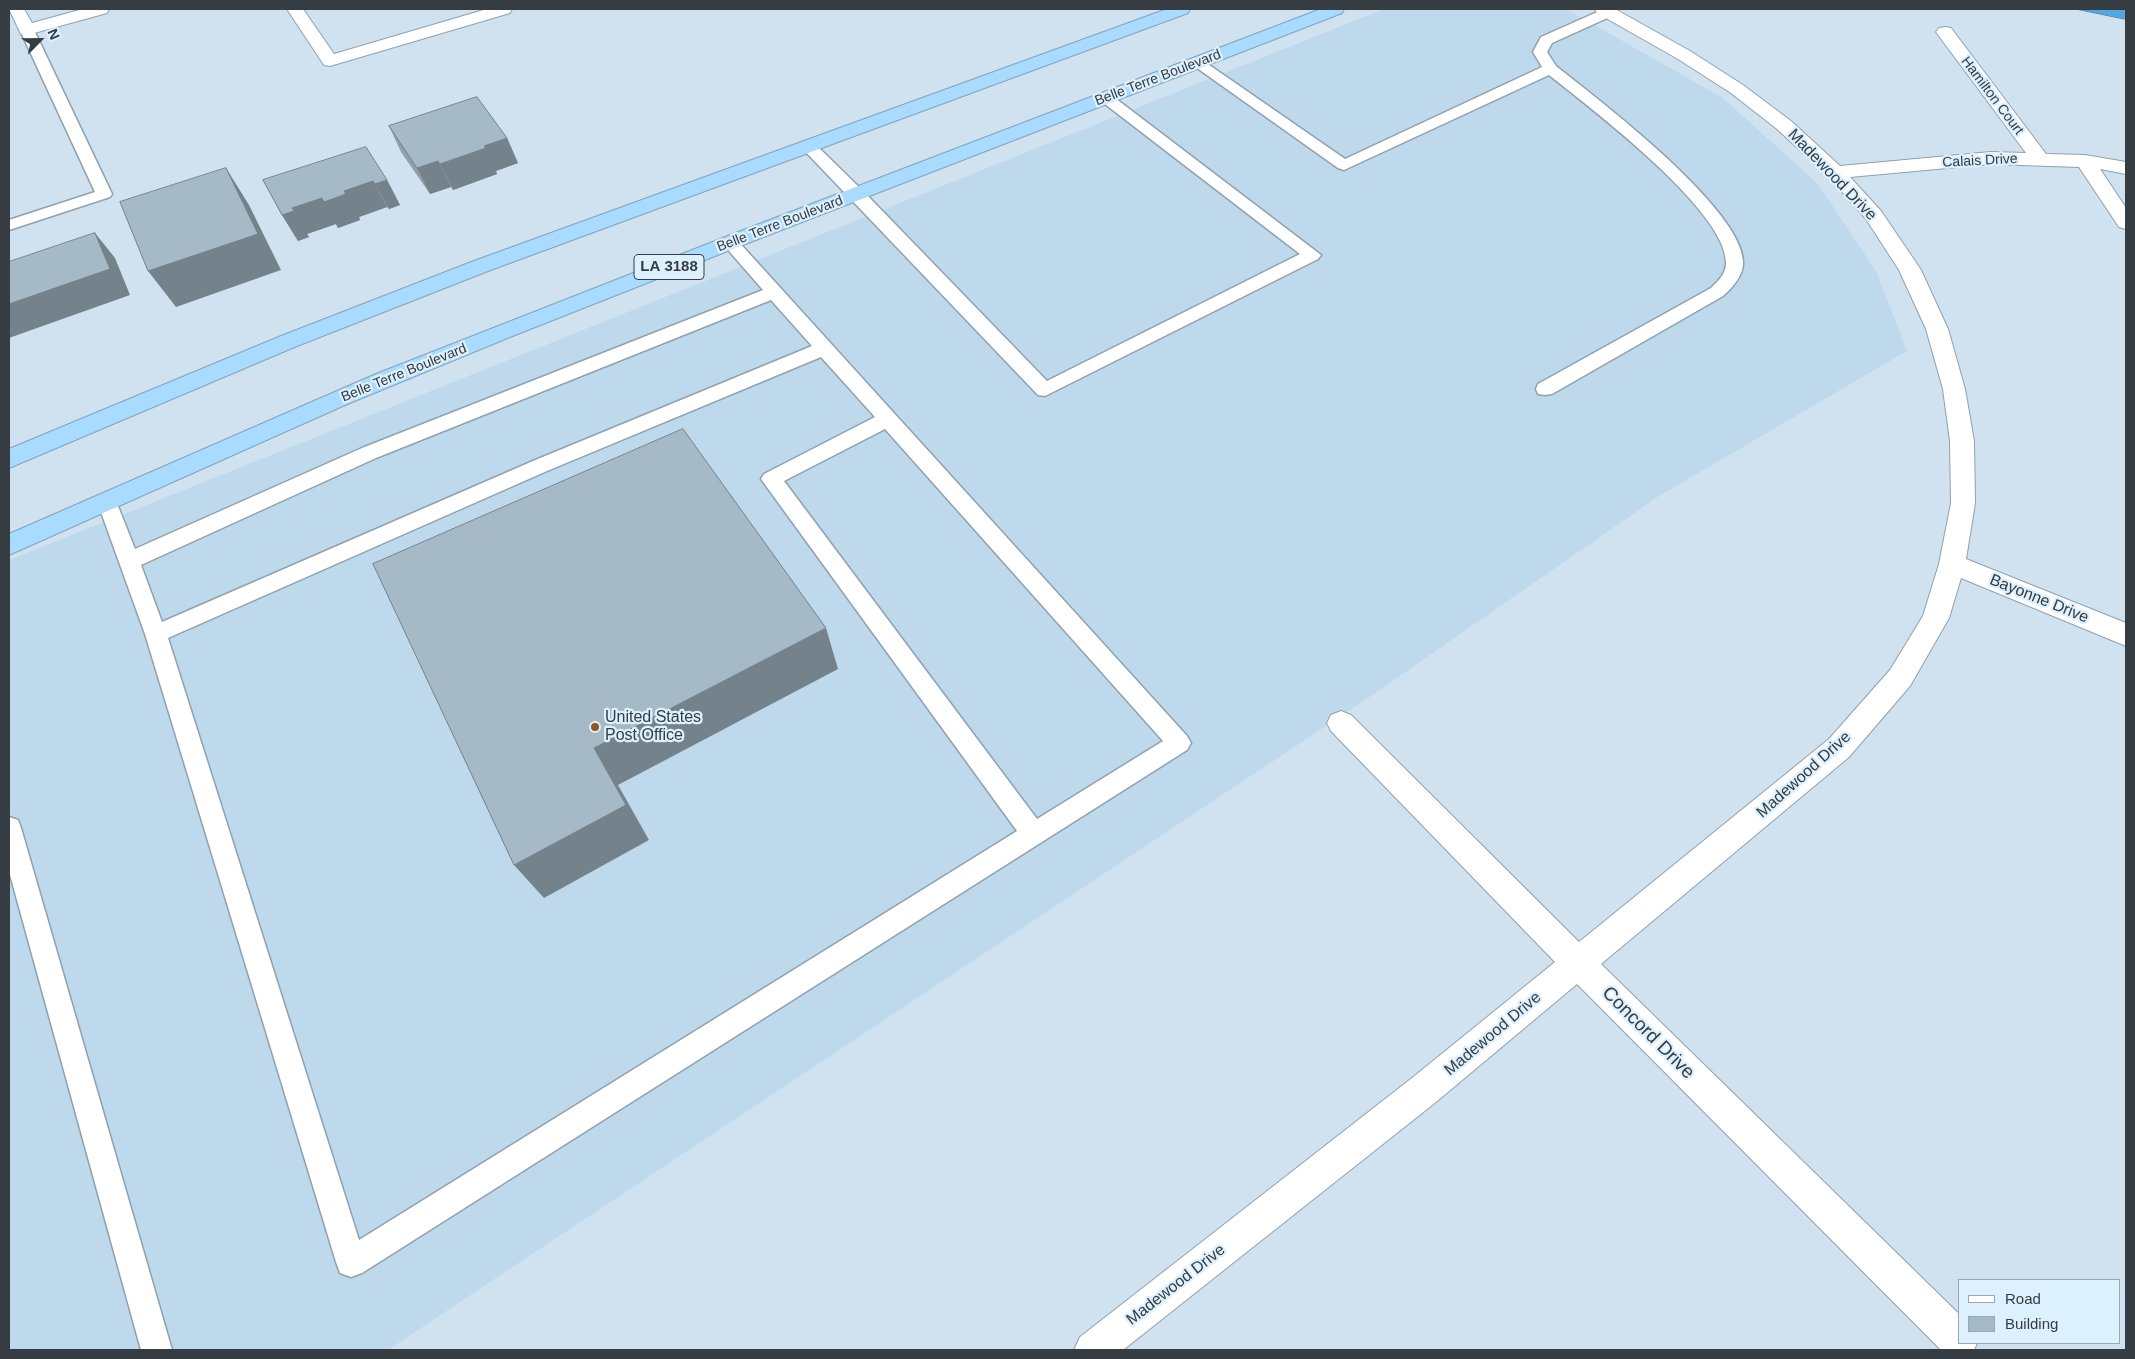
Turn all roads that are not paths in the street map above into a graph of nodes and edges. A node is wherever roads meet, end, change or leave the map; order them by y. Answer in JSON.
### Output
{"nodes":[{"id":1,"x":16,"y":9,"type":"edge"},
{"id":2,"x":101,"y":9,"type":"edge"},
{"id":3,"x":295,"y":9,"type":"edge"},
{"id":4,"x":504,"y":9,"type":"edge"},
{"id":5,"x":1182,"y":9,"type":"edge"},
{"id":6,"x":1336,"y":9,"type":"edge"},
{"id":7,"x":1606,"y":10,"type":"edge"},
{"id":8,"x":27,"y":30,"type":"junction"},
{"id":9,"x":1945,"y":32,"type":"dead end"},
{"id":10,"x":1197,"y":63,"type":"junction"},
{"id":11,"x":1550,"y":69,"type":"junction"},
{"id":12,"x":1106,"y":98,"type":"junction"},
{"id":13,"x":808,"y":146,"type":"junction"},
{"id":14,"x":2040,"y":159,"type":"junction"},
{"id":15,"x":2085,"y":161,"type":"junction"},
{"id":16,"x":2126,"y":168,"type":"edge"},
{"id":17,"x":1834,"y":172,"type":"junction"},
{"id":18,"x":857,"y":194,"type":"junction"},
{"id":19,"x":2126,"y":223,"type":"edge"},
{"id":20,"x":9,"y":225,"type":"edge"},
{"id":21,"x":730,"y":243,"type":"junction"},
{"id":22,"x":774,"y":292,"type":"junction"},
{"id":23,"x":825,"y":348,"type":"junction"},
{"id":24,"x":1545,"y":389,"type":"dead end"},
{"id":25,"x":888,"y":419,"type":"junction"},
{"id":26,"x":9,"y":458,"type":"edge"},
{"id":27,"x":107,"y":501,"type":"junction"},
{"id":28,"x":9,"y":546,"type":"edge"},
{"id":29,"x":129,"y":561,"type":"junction"},
{"id":30,"x":1952,"y":564,"type":"junction"},
{"id":31,"x":156,"y":634,"type":"junction"},
{"id":32,"x":2126,"y":636,"type":"edge"},
{"id":33,"x":1341,"y":723,"type":"dead end"},
{"id":34,"x":9,"y":828,"type":"edge"},
{"id":35,"x":1034,"y":834,"type":"junction"},
{"id":36,"x":14,"y":871,"type":"edge"},
{"id":37,"x":1578,"y":963,"type":"junction"},
{"id":38,"x":1958,"y":1340,"type":"edge"},
{"id":39,"x":157,"y":1350,"type":"edge"},
{"id":40,"x":1093,"y":1350,"type":"edge"}],
"edges":[{"from":1,"to":8,"type":"street"},
{"from":2,"to":8,"type":"street"},
{"from":3,"to":4,"type":"street"},
{"from":5,"to":13,"type":"highway"},
{"from":6,"to":10,"type":"highway","name":"Belle Terre Boulevard","number":"LA 3188"},
{"from":7,"to":11,"type":"lane"},
{"from":7,"to":17,"type":"street","name":"Madewood Drive"},
{"from":8,"to":20,"type":"lane"},
{"from":9,"to":14,"type":"street","name":"Hamilton Court"},
{"from":10,"to":11,"type":"lane"},
{"from":10,"to":12,"type":"highway","name":"Belle Terre Boulevard","number":"LA 3188"},
{"from":11,"to":24,"type":"lane"},
{"from":12,"to":18,"type":"highway","name":"Belle Terre Boulevard","number":"LA 3188"},
{"from":12,"to":18,"type":"lane"},
{"from":13,"to":18,"type":"lane"},
{"from":13,"to":26,"type":"highway"},
{"from":14,"to":15,"type":"street","name":"Calais Drive"},
{"from":14,"to":17,"type":"street","name":"Calais Drive"},
{"from":15,"to":16,"type":"street","name":"Calais Drive"},
{"from":15,"to":19,"type":"street"},
{"from":17,"to":30,"type":"street","name":"Madewood Drive"},
{"from":18,"to":21,"type":"highway","name":"Belle Terre Boulevard","number":"LA 3188"},
{"from":21,"to":22,"type":"lane"},
{"from":21,"to":27,"type":"highway","name":"Belle Terre Boulevard","number":"LA 3188"},
{"from":22,"to":23,"type":"lane"},
{"from":22,"to":29,"type":"lane"},
{"from":23,"to":25,"type":"lane"},
{"from":23,"to":31,"type":"lane"},
{"from":25,"to":35,"type":"lane"},
{"from":25,"to":35,"type":"lane"},
{"from":27,"to":28,"type":"highway","name":"Belle Terre Boulevard","number":"LA 3188"},
{"from":27,"to":29,"type":"lane"},
{"from":29,"to":31,"type":"lane"},
{"from":30,"to":32,"type":"street","name":"Bayonne Drive"},
{"from":30,"to":37,"type":"street","name":"Madewood Drive"},
{"from":31,"to":35,"type":"lane"},
{"from":33,"to":37,"type":"street","name":"Concord Drive"},
{"from":34,"to":36,"type":"lane"},
{"from":36,"to":39,"type":"lane"},
{"from":37,"to":38,"type":"street","name":"Concord Drive"},
{"from":37,"to":40,"type":"street","name":"Madewood Drive"}]}
